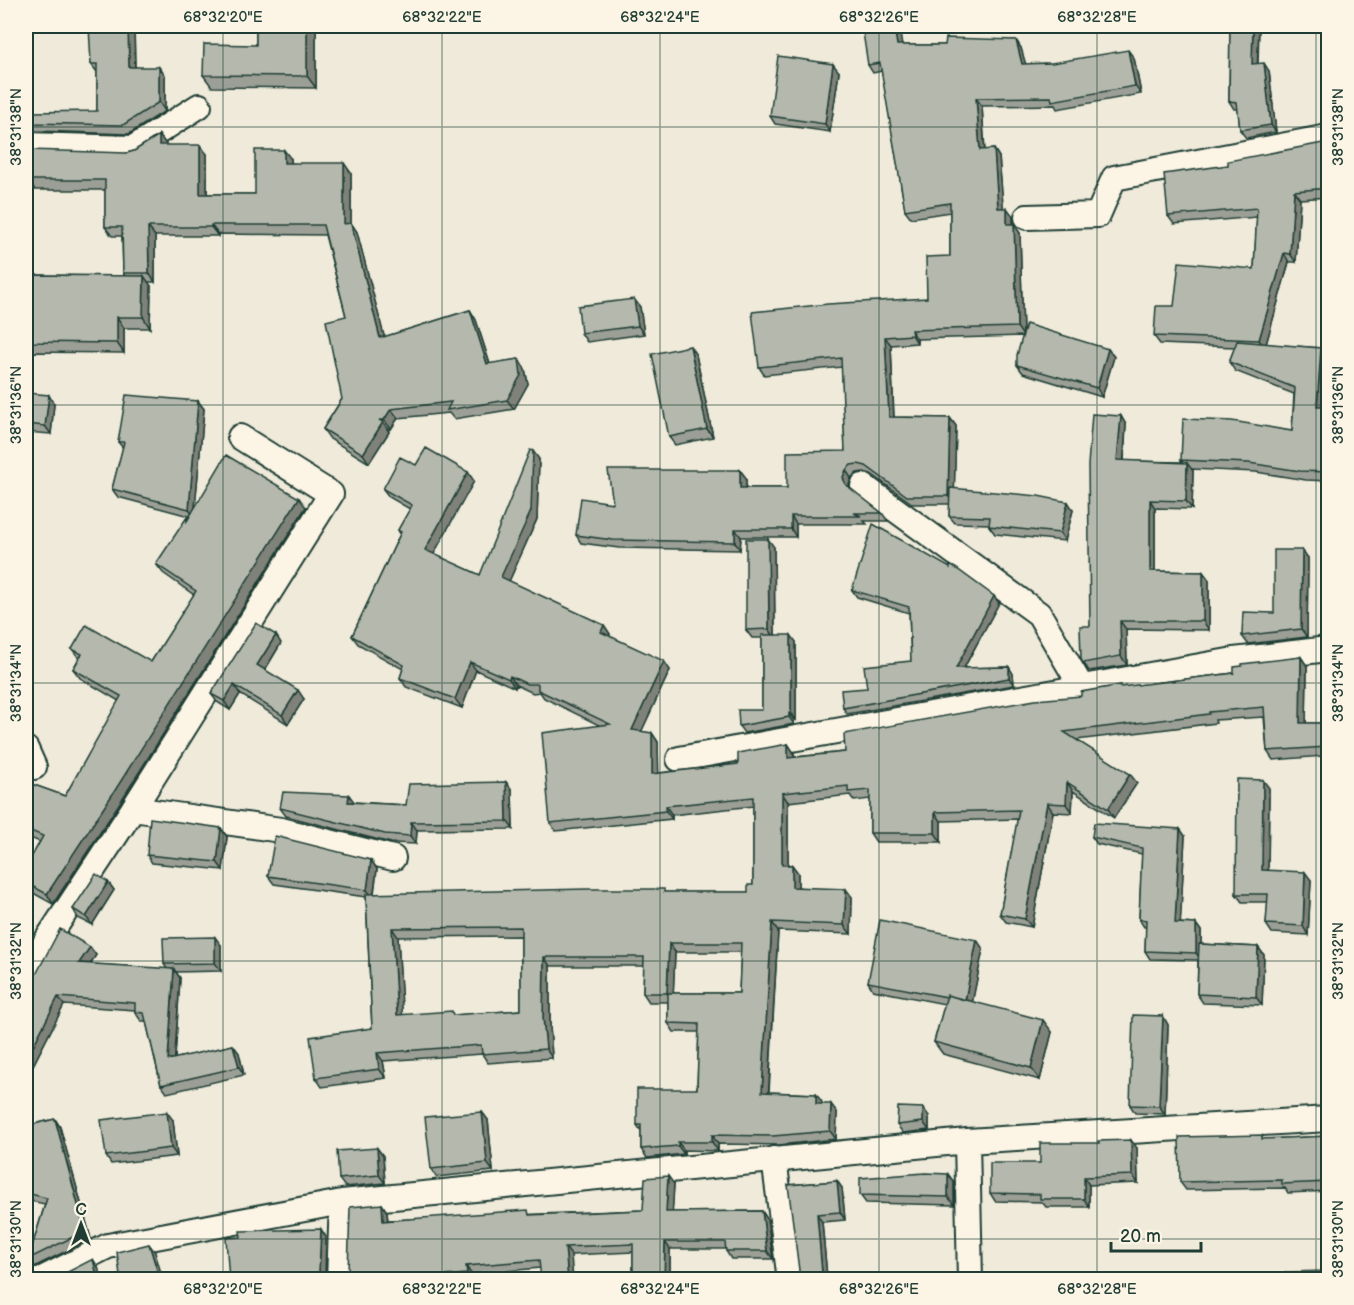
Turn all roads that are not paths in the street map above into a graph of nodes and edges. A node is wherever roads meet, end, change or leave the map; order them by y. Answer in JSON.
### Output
{"nodes":[{"id":1,"x":199,"y":106,"type":"dead end"},
{"id":2,"x":1329,"y":137,"type":"edge"},
{"id":3,"x":26,"y":145,"type":"edge"},
{"id":4,"x":1027,"y":217,"type":"dead end"},
{"id":5,"x":240,"y":437,"type":"dead end"},
{"id":6,"x":863,"y":486,"type":"dead end"},
{"id":7,"x":1329,"y":649,"type":"edge"},
{"id":8,"x":1081,"y":686,"type":"junction"},
{"id":9,"x":679,"y":759,"type":"dead end"},
{"id":10,"x":133,"y":809,"type":"junction"},
{"id":11,"x":393,"y":858,"type":"dead end"},
{"id":12,"x":26,"y":982,"type":"edge"},
{"id":13,"x":1329,"y":1119,"type":"edge"},
{"id":14,"x":967,"y":1141,"type":"junction"},
{"id":15,"x":774,"y":1159,"type":"junction"},
{"id":16,"x":342,"y":1202,"type":"junction"},
{"id":17,"x":40,"y":1280,"type":"edge"},
{"id":18,"x":339,"y":1280,"type":"edge"},
{"id":19,"x":790,"y":1280,"type":"edge"},
{"id":20,"x":970,"y":1280,"type":"edge"}],
"edges":[{"from":1,"to":3,"type":"street"},
{"from":2,"to":4,"type":"street"},
{"from":5,"to":10,"type":"street"},
{"from":6,"to":8,"type":"street"},
{"from":7,"to":8,"type":"street"},
{"from":8,"to":9,"type":"street"},
{"from":10,"to":11,"type":"street"},
{"from":10,"to":12,"type":"street"},
{"from":13,"to":14,"type":"street"},
{"from":14,"to":15,"type":"street"},
{"from":14,"to":20,"type":"street"},
{"from":15,"to":16,"type":"street"},
{"from":15,"to":19,"type":"street"},
{"from":16,"to":17,"type":"street"},
{"from":16,"to":18,"type":"street"}]}
